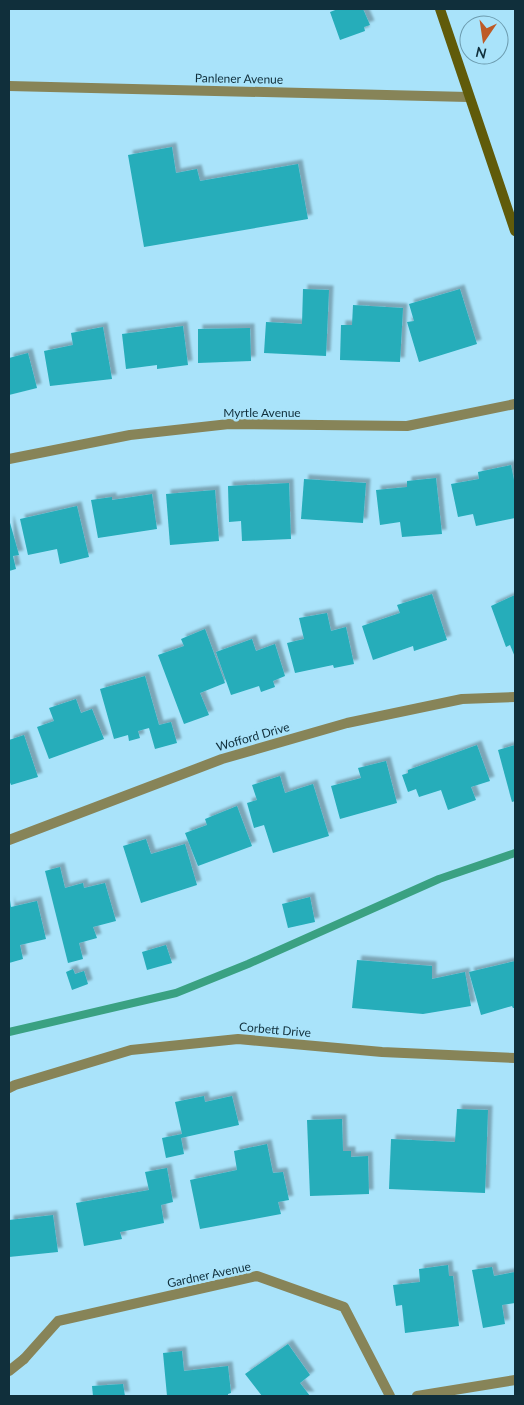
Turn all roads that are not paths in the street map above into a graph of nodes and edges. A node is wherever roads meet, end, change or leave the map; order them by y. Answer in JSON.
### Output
{"nodes":[{"id":1,"x":440,"y":9,"type":"edge"},
{"id":2,"x":9,"y":86,"type":"edge"},
{"id":3,"x":468,"y":97,"type":"junction"},
{"id":4,"x":515,"y":231,"type":"edge"},
{"id":5,"x":515,"y":404,"type":"edge"},
{"id":6,"x":9,"y":459,"type":"edge"},
{"id":7,"x":515,"y":697,"type":"edge"},
{"id":8,"x":9,"y":840,"type":"edge"},
{"id":9,"x":515,"y":1058,"type":"edge"},
{"id":10,"x":9,"y":1088,"type":"edge"},
{"id":11,"x":9,"y":1371,"type":"edge"},
{"id":12,"x":515,"y":1380,"type":"edge"},
{"id":13,"x":390,"y":1396,"type":"edge"},
{"id":14,"x":417,"y":1396,"type":"edge"}],
"edges":[{"from":1,"to":3,"type":"street"},
{"from":2,"to":3,"type":"street","name":"Panlener Avenue"},
{"from":3,"to":4,"type":"street"},
{"from":5,"to":6,"type":"street","name":"Myrtle Avenue"},
{"from":7,"to":8,"type":"street","name":"Wofford Drive"},
{"from":9,"to":10,"type":"street","name":"Corbett Drive"},
{"from":11,"to":13,"type":"street","name":"Gardner Avenue"},
{"from":12,"to":14,"type":"street"}]}
